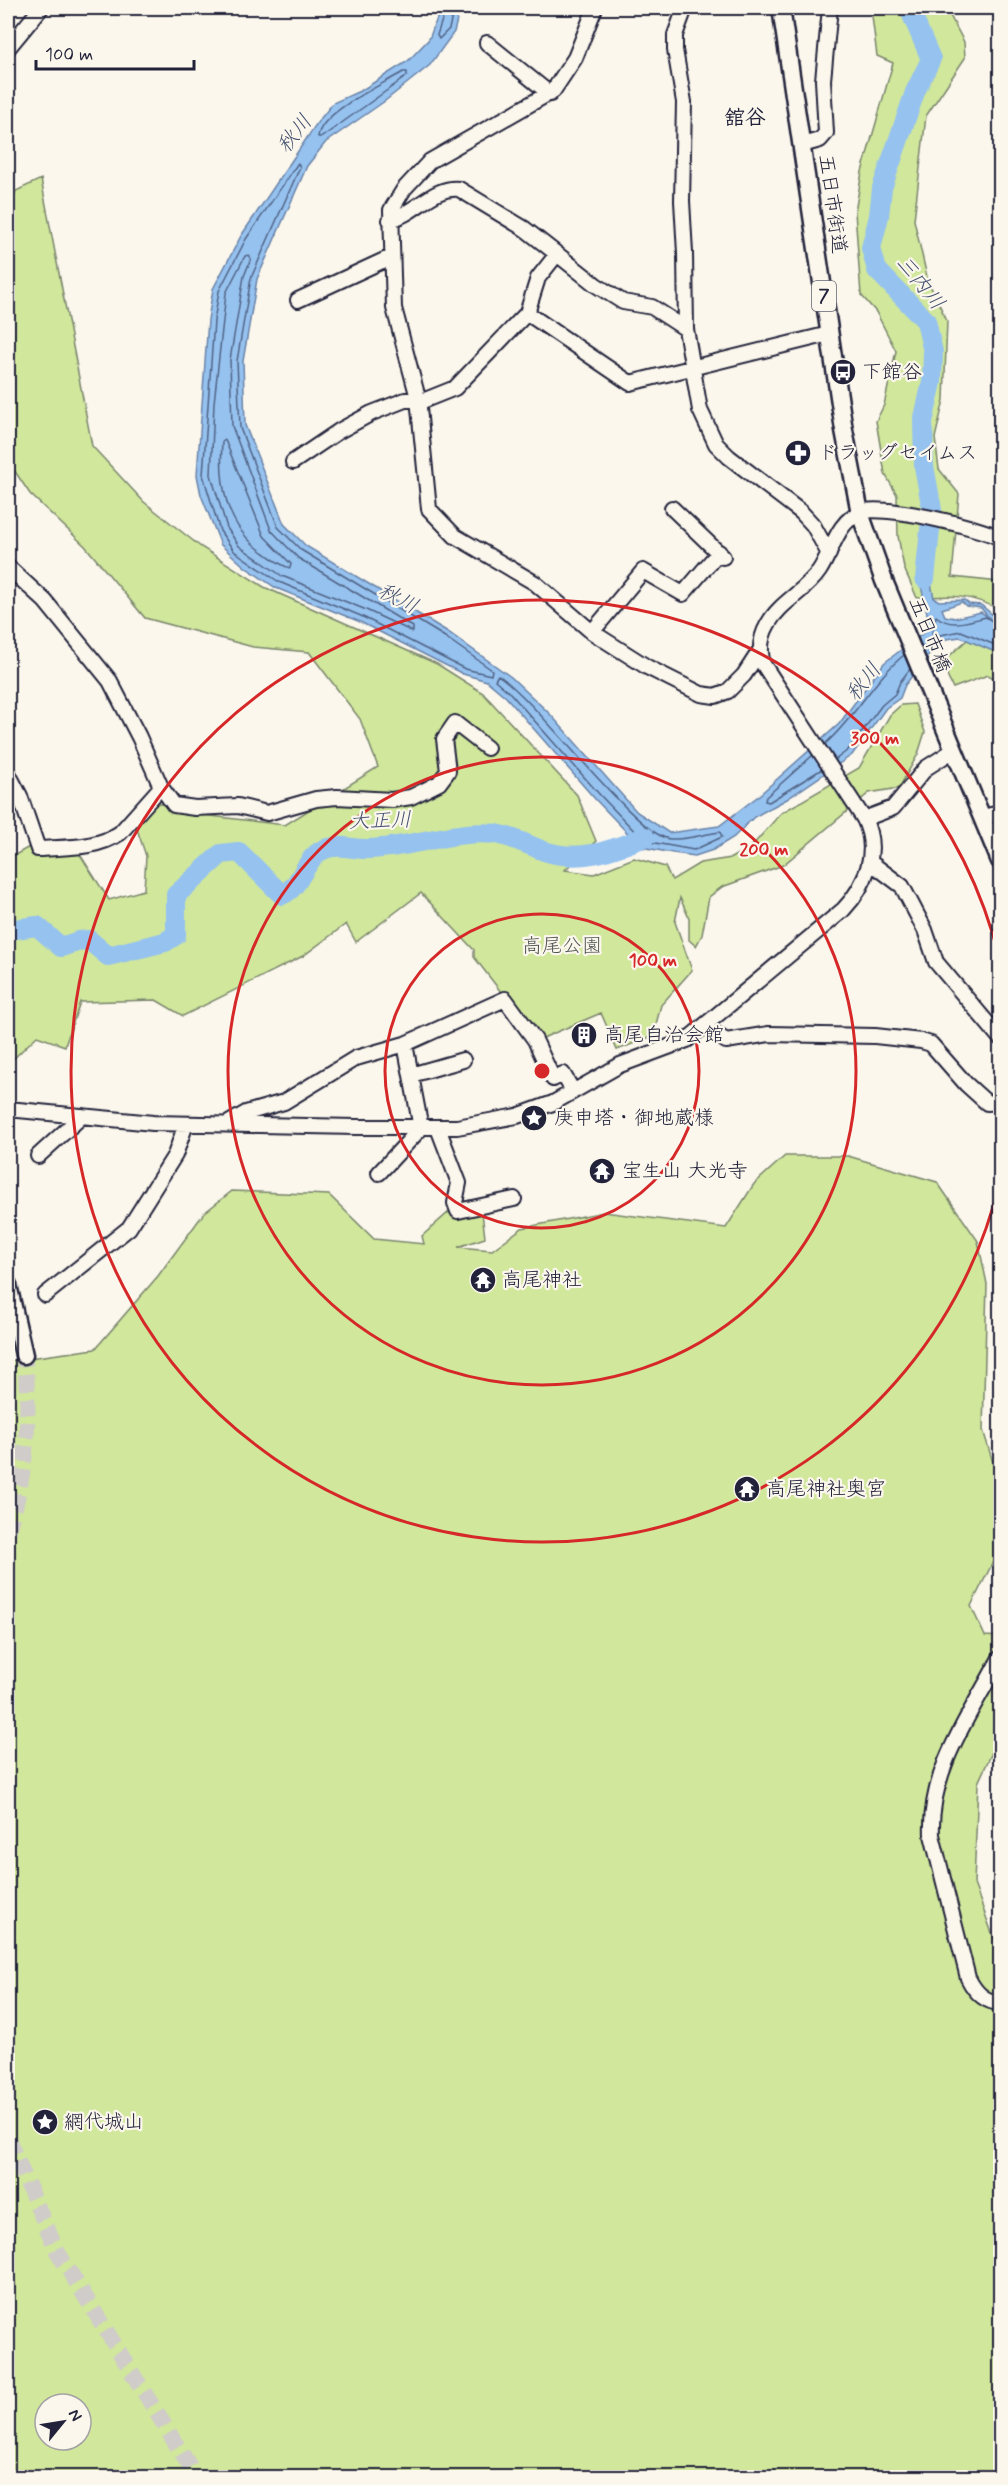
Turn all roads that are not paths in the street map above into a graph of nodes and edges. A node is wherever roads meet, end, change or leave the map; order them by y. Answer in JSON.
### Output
{"nodes":[{"id":1,"x":41,"y":8,"type":"edge"},
{"id":2,"x":596,"y":8,"type":"edge"},
{"id":3,"x":685,"y":8,"type":"edge"},
{"id":4,"x":781,"y":8,"type":"edge"},
{"id":5,"x":831,"y":8,"type":"edge"},
{"id":6,"x":487,"y":43,"type":"dead end"},
{"id":7,"x":8,"y":48,"type":"edge"},
{"id":8,"x":550,"y":94,"type":"junction"},
{"id":9,"x":802,"y":145,"type":"junction"},
{"id":10,"x":390,"y":220,"type":"junction"},
{"id":11,"x":557,"y":254,"type":"junction"},
{"id":12,"x":391,"y":257,"type":"junction"},
{"id":13,"x":298,"y":300,"type":"dead end"},
{"id":14,"x":527,"y":313,"type":"junction"},
{"id":15,"x":686,"y":329,"type":"junction"},
{"id":16,"x":830,"y":334,"type":"junction"},
{"id":17,"x":693,"y":367,"type":"junction"},
{"id":18,"x":418,"y":398,"type":"junction"},
{"id":19,"x":294,"y":462,"type":"dead end"},
{"id":20,"x":672,"y":508,"type":"dead end"},
{"id":21,"x":860,"y":513,"type":"junction"},
{"id":22,"x":1000,"y":538,"type":"edge"},
{"id":23,"x":829,"y":554,"type":"junction"},
{"id":24,"x":8,"y":567,"type":"edge"},
{"id":25,"x":884,"y":581,"type":"joint"},
{"id":26,"x":592,"y":632,"type":"junction"},
{"id":27,"x":761,"y":649,"type":"junction"},
{"id":28,"x":487,"y":748,"type":"dead end"},
{"id":29,"x":954,"y":750,"type":"junction"},
{"id":30,"x":8,"y":776,"type":"edge"},
{"id":31,"x":161,"y":787,"type":"junction"},
{"id":32,"x":1000,"y":813,"type":"edge"},
{"id":33,"x":982,"y":817,"type":"junction"},
{"id":34,"x":864,"y":819,"type":"junction"},
{"id":35,"x":1000,"y":861,"type":"edge"},
{"id":36,"x":870,"y":862,"type":"junction"},
{"id":37,"x":706,"y":1027,"type":"junction"},
{"id":38,"x":1000,"y":1038,"type":"edge"},
{"id":39,"x":405,"y":1044,"type":"junction"},
{"id":40,"x":463,"y":1060,"type":"dead end"},
{"id":41,"x":411,"y":1075,"type":"junction"},
{"id":42,"x":573,"y":1091,"type":"junction"},
{"id":43,"x":1000,"y":1102,"type":"edge"},
{"id":44,"x":8,"y":1108,"type":"edge"},
{"id":45,"x":82,"y":1116,"type":"junction"},
{"id":46,"x":186,"y":1124,"type":"junction"},
{"id":47,"x":227,"y":1124,"type":"junction"},
{"id":48,"x":421,"y":1128,"type":"junction"},
{"id":49,"x":438,"y":1128,"type":"junction"},
{"id":50,"x":38,"y":1156,"type":"dead end"},
{"id":51,"x":379,"y":1173,"type":"dead end"},
{"id":52,"x":514,"y":1199,"type":"dead end"},
{"id":53,"x":8,"y":1285,"type":"edge"},
{"id":54,"x":45,"y":1295,"type":"dead end"},
{"id":55,"x":24,"y":1355,"type":"tunnel mouth"},
{"id":56,"x":1000,"y":1658,"type":"edge"},
{"id":57,"x":1000,"y":2003,"type":"edge"}],
"edges":[{"from":1,"to":7,"type":"street"},
{"from":2,"to":8,"type":"street"},
{"from":3,"to":15,"type":"street"},
{"from":4,"to":9,"type":"main road","name":"五日市街道","number":"7"},
{"from":5,"to":9,"type":"street"},
{"from":6,"to":8,"type":"street"},
{"from":8,"to":10,"type":"street"},
{"from":9,"to":16,"type":"main road","name":"五日市街道","number":"7"},
{"from":10,"to":11,"type":"street"},
{"from":10,"to":12,"type":"street"},
{"from":11,"to":14,"type":"street"},
{"from":11,"to":15,"type":"street"},
{"from":12,"to":13,"type":"street"},
{"from":12,"to":18,"type":"street"},
{"from":14,"to":17,"type":"street"},
{"from":14,"to":18,"type":"street"},
{"from":15,"to":17,"type":"street"},
{"from":16,"to":17,"type":"street"},
{"from":16,"to":21,"type":"main road","name":"五日市街道","number":"7"},
{"from":17,"to":23,"type":"street"},
{"from":18,"to":19,"type":"street"},
{"from":18,"to":26,"type":"street"},
{"from":20,"to":26,"type":"street"},
{"from":21,"to":22,"type":"street"},
{"from":21,"to":23,"type":"street"},
{"from":21,"to":25,"type":"main road","name":"五日市街道","number":"7"},
{"from":23,"to":27,"type":"street"},
{"from":24,"to":31,"type":"street"},
{"from":25,"to":29,"type":"main road","name":"五日市橋","number":"7"},
{"from":26,"to":27,"type":"street"},
{"from":27,"to":34,"type":"street"},
{"from":28,"to":31,"type":"street"},
{"from":29,"to":33,"type":"main road","number":"7"},
{"from":29,"to":34,"type":"street"},
{"from":30,"to":31,"type":"street"},
{"from":32,"to":33,"type":"street"},
{"from":33,"to":35,"type":"main road","number":"7"},
{"from":34,"to":36,"type":"street"},
{"from":36,"to":37,"type":"street"},
{"from":36,"to":38,"type":"street"},
{"from":37,"to":42,"type":"street"},
{"from":37,"to":43,"type":"street"},
{"from":39,"to":41,"type":"street"},
{"from":39,"to":42,"type":"street"},
{"from":39,"to":47,"type":"street"},
{"from":40,"to":41,"type":"street"},
{"from":41,"to":48,"type":"street"},
{"from":42,"to":49,"type":"street"},
{"from":44,"to":45,"type":"street"},
{"from":45,"to":46,"type":"street"},
{"from":45,"to":50,"type":"street"},
{"from":46,"to":47,"type":"street"},
{"from":46,"to":54,"type":"street"},
{"from":47,"to":48,"type":"street"},
{"from":48,"to":49,"type":"street"},
{"from":48,"to":51,"type":"street"},
{"from":49,"to":52,"type":"street"},
{"from":53,"to":55,"type":"main road"},
{"from":56,"to":57,"type":"street"}]}
